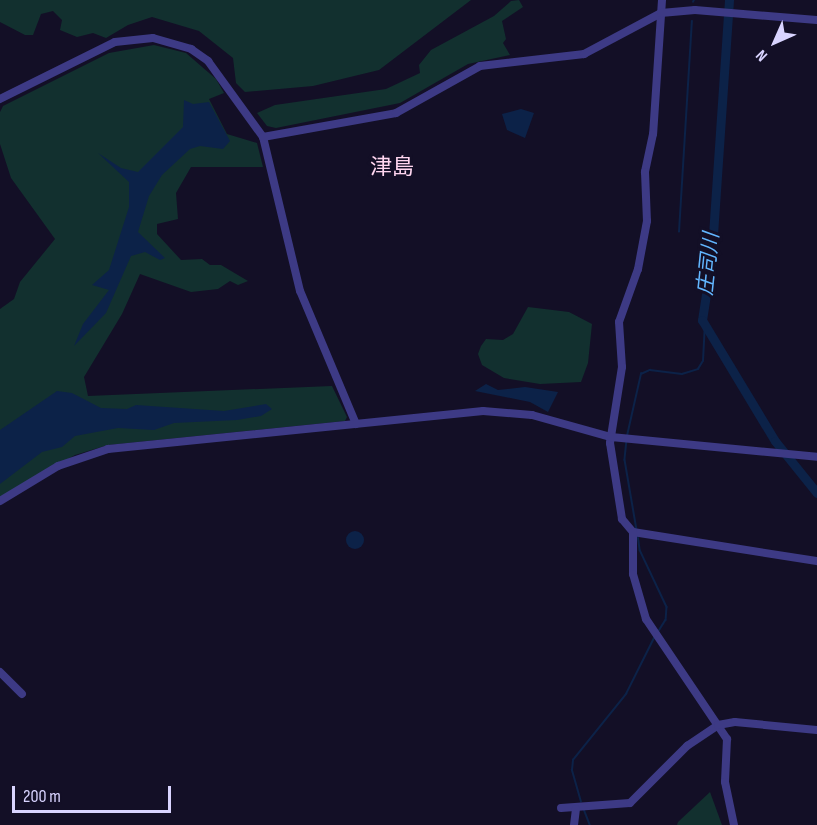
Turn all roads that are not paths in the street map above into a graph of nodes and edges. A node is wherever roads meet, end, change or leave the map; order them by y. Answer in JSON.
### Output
{"nodes":[{"id":1,"x":662,"y":0,"type":"edge"},
{"id":2,"x":661,"y":13,"type":"junction"},
{"id":3,"x":817,"y":20,"type":"edge"},
{"id":4,"x":0,"y":99,"type":"edge"},
{"id":5,"x":262,"y":135,"type":"junction"},
{"id":6,"x":356,"y":424,"type":"junction"},
{"id":7,"x":610,"y":437,"type":"junction"},
{"id":8,"x":817,"y":457,"type":"edge"},
{"id":9,"x":0,"y":501,"type":"edge"},
{"id":10,"x":633,"y":532,"type":"junction"},
{"id":11,"x":817,"y":561,"type":"edge"},
{"id":12,"x":0,"y":672,"type":"edge"},
{"id":13,"x":22,"y":694,"type":"dead end"},
{"id":14,"x":718,"y":725,"type":"junction"},
{"id":15,"x":817,"y":730,"type":"edge"},
{"id":16,"x":561,"y":808,"type":"dead end"},
{"id":17,"x":576,"y":809,"type":"junction"},
{"id":18,"x":574,"y":825,"type":"edge"},
{"id":19,"x":734,"y":825,"type":"edge"}],
"edges":[{"from":1,"to":2,"type":"street"},
{"from":2,"to":3,"type":"street"},
{"from":2,"to":5,"type":"street"},
{"from":2,"to":7,"type":"street"},
{"from":4,"to":5,"type":"street"},
{"from":5,"to":6,"type":"street"},
{"from":6,"to":7,"type":"street"},
{"from":6,"to":9,"type":"street"},
{"from":7,"to":8,"type":"street"},
{"from":7,"to":10,"type":"street"},
{"from":10,"to":11,"type":"street"},
{"from":10,"to":14,"type":"street"},
{"from":12,"to":13,"type":"street"},
{"from":14,"to":15,"type":"street"},
{"from":14,"to":17,"type":"street"},
{"from":14,"to":19,"type":"street"},
{"from":16,"to":17,"type":"street"},
{"from":17,"to":18,"type":"street"}]}
